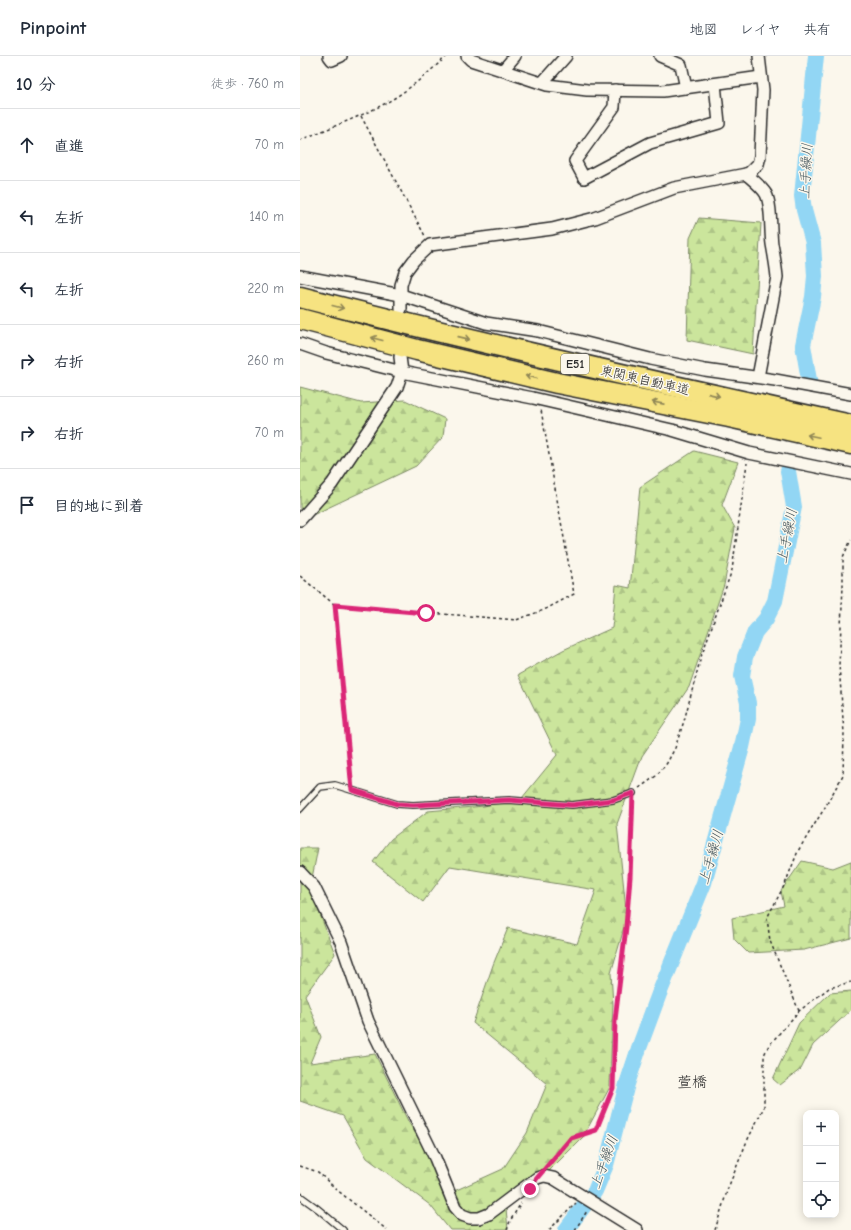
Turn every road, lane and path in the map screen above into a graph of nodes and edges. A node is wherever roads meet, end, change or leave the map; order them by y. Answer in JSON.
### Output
{"nodes":[{"id":1,"x":330,"y":56,"type":"edge"},
{"id":2,"x":341,"y":56,"type":"edge"},
{"id":3,"x":447,"y":56,"type":"edge"},
{"id":4,"x":467,"y":56,"type":"edge"},
{"id":5,"x":515,"y":56,"type":"edge"},
{"id":6,"x":566,"y":56,"type":"edge"},
{"id":7,"x":660,"y":56,"type":"edge"},
{"id":8,"x":759,"y":56,"type":"edge"},
{"id":9,"x":503,"y":70,"type":"junction"},
{"id":10,"x":761,"y":77,"type":"junction"},
{"id":11,"x":542,"y":83,"type":"junction"},
{"id":12,"x":715,"y":84,"type":"junction"},
{"id":13,"x":686,"y":88,"type":"junction"},
{"id":14,"x":615,"y":90,"type":"junction"},
{"id":15,"x":360,"y":116,"type":"junction"},
{"id":16,"x":300,"y":140,"type":"edge"},
{"id":17,"x":746,"y":174,"type":"junction"},
{"id":18,"x":430,"y":245,"type":"junction"},
{"id":19,"x":300,"y":276,"type":"edge"},
{"id":20,"x":401,"y":295,"type":"junction"},
{"id":21,"x":300,"y":297,"type":"edge"},
{"id":22,"x":401,"y":309,"type":"dead end"},
{"id":23,"x":300,"y":319,"type":"edge"},
{"id":24,"x":300,"y":344,"type":"edge"},
{"id":25,"x":400,"y":357,"type":"dead end"},
{"id":26,"x":402,"y":372,"type":"junction"},
{"id":27,"x":758,"y":377,"type":"junction"},
{"id":28,"x":851,"y":394,"type":"edge"},
{"id":29,"x":540,"y":400,"type":"junction"},
{"id":30,"x":851,"y":425,"type":"edge"},
{"id":31,"x":851,"y":444,"type":"edge"},
{"id":32,"x":749,"y":453,"type":"junction"},
{"id":33,"x":851,"y":474,"type":"edge"},
{"id":34,"x":300,"y":520,"type":"edge"},
{"id":35,"x":851,"y":540,"type":"edge"},
{"id":36,"x":300,"y":576,"type":"edge"},
{"id":37,"x":335,"y":605,"type":"junction"},
{"id":38,"x":352,"y":790,"type":"junction"},
{"id":39,"x":633,"y":793,"type":"junction"},
{"id":40,"x":300,"y":809,"type":"edge"},
{"id":41,"x":300,"y":872,"type":"edge"},
{"id":42,"x":851,"y":982,"type":"edge"},
{"id":43,"x":799,"y":1011,"type":"junction"},
{"id":44,"x":300,"y":1166,"type":"edge"},
{"id":45,"x":537,"y":1178,"type":"junction"},
{"id":46,"x":300,"y":1196,"type":"edge"},
{"id":47,"x":587,"y":1199,"type":"junction"},
{"id":48,"x":522,"y":1203,"type":"dead end"},
{"id":49,"x":343,"y":1230,"type":"edge"},
{"id":50,"x":387,"y":1230,"type":"edge"},
{"id":51,"x":507,"y":1230,"type":"edge"},
{"id":52,"x":549,"y":1230,"type":"edge"},
{"id":53,"x":575,"y":1230,"type":"edge"},
{"id":54,"x":637,"y":1230,"type":"edge"},
{"id":55,"x":715,"y":1230,"type":"edge"}],
"edges":[{"from":1,"to":2,"type":"street"},
{"from":3,"to":15,"type":"path"},
{"from":4,"to":9,"type":"street"},
{"from":5,"to":9,"type":"street"},
{"from":6,"to":11,"type":"street"},
{"from":7,"to":13,"type":"street"},
{"from":8,"to":10,"type":"street"},
{"from":9,"to":11,"type":"street"},
{"from":10,"to":12,"type":"street"},
{"from":10,"to":17,"type":"street"},
{"from":11,"to":14,"type":"street"},
{"from":12,"to":13,"type":"street"},
{"from":12,"to":14,"type":"street"},
{"from":13,"to":14,"type":"street"},
{"from":15,"to":16,"type":"path"},
{"from":15,"to":18,"type":"path"},
{"from":17,"to":18,"type":"street"},
{"from":17,"to":27,"type":"street"},
{"from":18,"to":20,"type":"street"},
{"from":19,"to":20,"type":"street"},
{"from":20,"to":22,"type":"street"},
{"from":20,"to":27,"type":"street"},
{"from":21,"to":30,"type":"highway","name":"東関東自動車道","number":"E51","one_way":true},
{"from":31,"to":23,"type":"highway","name":"東関東自動車道","number":"E51","one_way":true},
{"from":24,"to":26,"type":"street"},
{"from":25,"to":26,"type":"street"},
{"from":26,"to":29,"type":"street"},
{"from":26,"to":34,"type":"street"},
{"from":27,"to":28,"type":"street"},
{"from":29,"to":32,"type":"street"},
{"from":29,"to":37,"type":"path"},
{"from":32,"to":33,"type":"street"},
{"from":32,"to":39,"type":"path"},
{"from":35,"to":43,"type":"path"},
{"from":36,"to":37,"type":"path"},
{"from":37,"to":38,"type":"path"},
{"from":38,"to":39,"type":"lane"},
{"from":38,"to":40,"type":"lane"},
{"from":39,"to":45,"type":"path"},
{"from":41,"to":45,"type":"street"},
{"from":42,"to":43,"type":"path"},
{"from":43,"to":55,"type":"path"},
{"from":44,"to":50,"type":"path"},
{"from":45,"to":47,"type":"street"},
{"from":46,"to":49,"type":"lane"},
{"from":47,"to":52,"type":"path"},
{"from":47,"to":53,"type":"path"},
{"from":47,"to":54,"type":"street"},
{"from":48,"to":51,"type":"path"}]}
